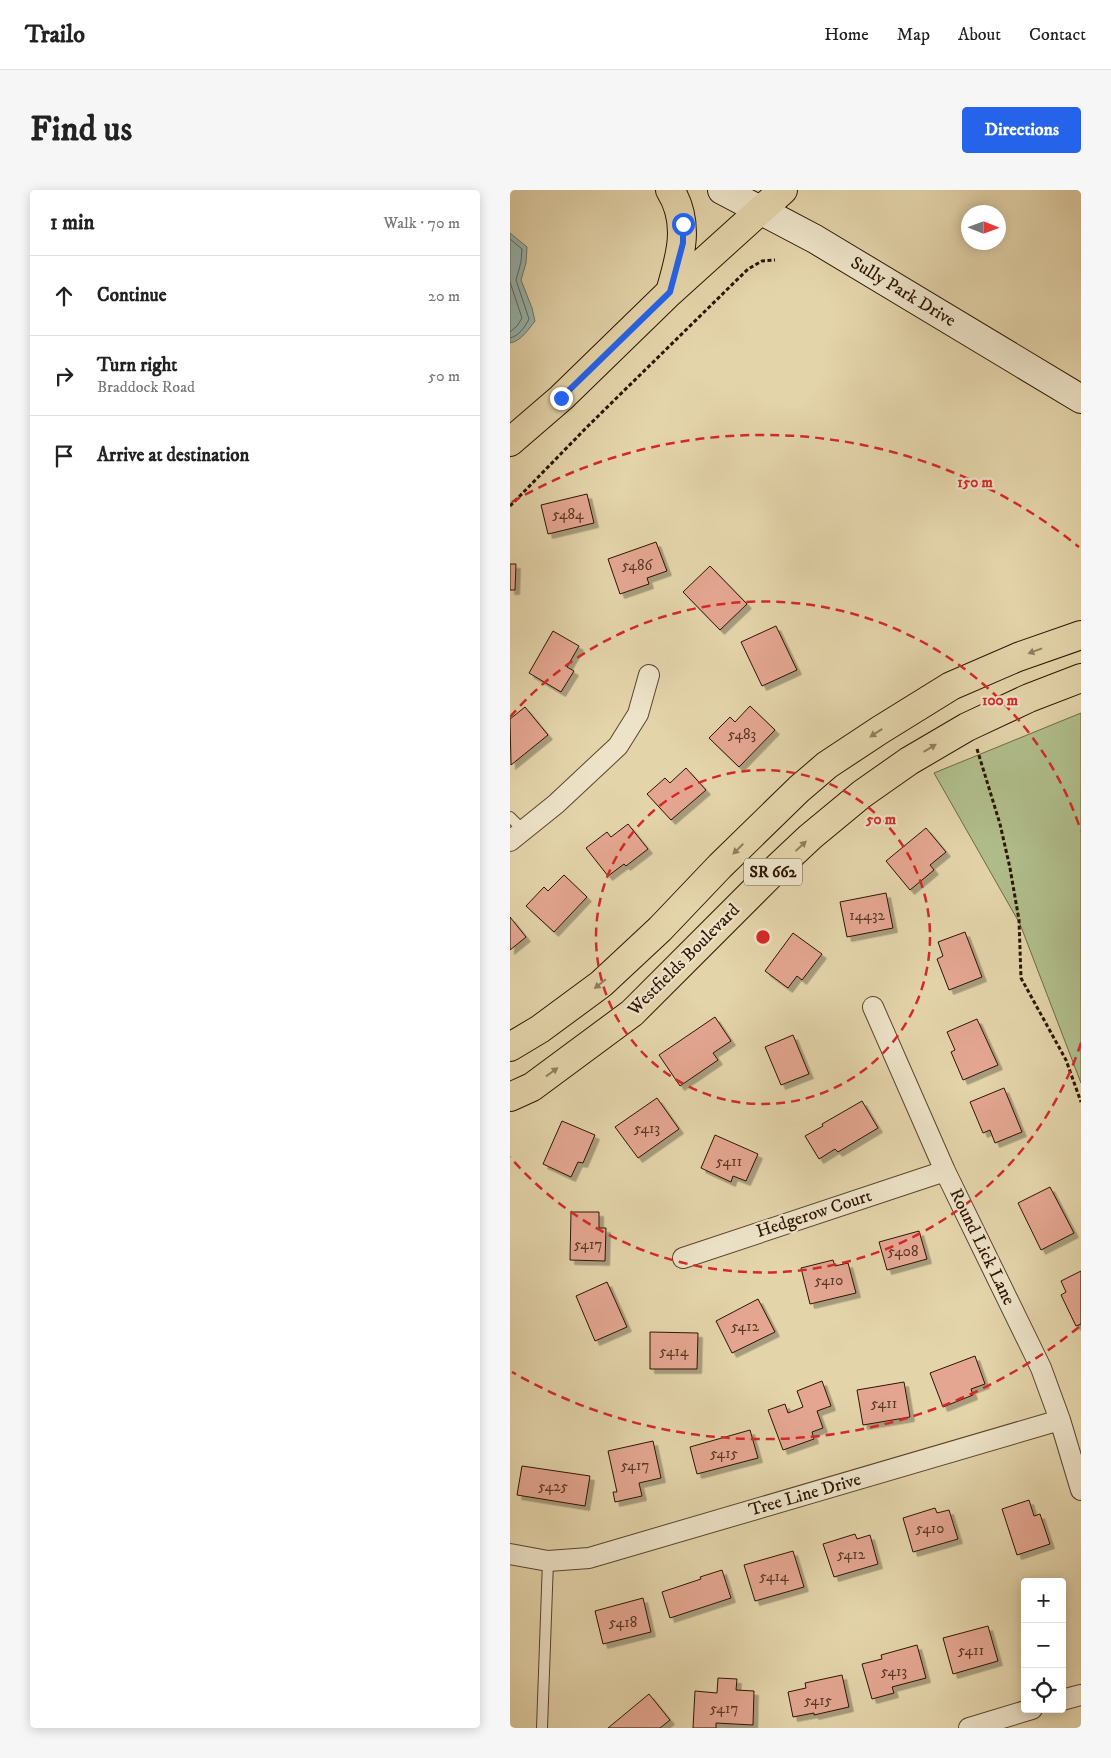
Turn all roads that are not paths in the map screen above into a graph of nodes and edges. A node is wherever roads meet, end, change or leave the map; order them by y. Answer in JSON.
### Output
{"nodes":[{"id":1,"x":670,"y":190,"type":"edge"},
{"id":2,"x":722,"y":190,"type":"edge"},
{"id":3,"x":783,"y":190,"type":"edge"},
{"id":4,"x":761,"y":210,"type":"junction"},
{"id":5,"x":670,"y":292,"type":"junction"},
{"id":6,"x":1081,"y":399,"type":"edge"},
{"id":7,"x":510,"y":442,"type":"edge"},
{"id":8,"x":1081,"y":635,"type":"edge"},
{"id":9,"x":649,"y":675,"type":"dead end"},
{"id":10,"x":1081,"y":678,"type":"edge"},
{"id":11,"x":514,"y":830,"type":"edge"},
{"id":12,"x":873,"y":1006,"type":"dead end"},
{"id":13,"x":510,"y":1046,"type":"edge"},
{"id":14,"x":510,"y":1097,"type":"edge"},
{"id":15,"x":945,"y":1171,"type":"junction"},
{"id":16,"x":683,"y":1258,"type":"dead end"},
{"id":17,"x":1060,"y":1420,"type":"junction"},
{"id":18,"x":1081,"y":1490,"type":"edge"},
{"id":19,"x":510,"y":1554,"type":"edge"},
{"id":20,"x":548,"y":1561,"type":"junction"},
{"id":21,"x":1081,"y":1695,"type":"edge"},
{"id":22,"x":1066,"y":1699,"type":"edge"},
{"id":23,"x":1021,"y":1712,"type":"edge"},
{"id":24,"x":542,"y":1728,"type":"edge"},
{"id":25,"x":969,"y":1728,"type":"edge"}],
"edges":[{"from":1,"to":5,"type":"main road"},
{"from":2,"to":4,"type":"main road","name":"Sully Park Drive"},
{"from":3,"to":4,"type":"main road"},
{"from":4,"to":5,"type":"main road"},
{"from":4,"to":6,"type":"main road","name":"Sully Park Drive"},
{"from":5,"to":7,"type":"main road"},
{"from":8,"to":13,"type":"main road","number":"SR 662","one_way":true},
{"from":9,"to":11,"type":"street"},
{"from":14,"to":10,"type":"main road","name":"Westfields Boulevard","number":"SR 662","one_way":true},
{"from":12,"to":15,"type":"street","name":"Round Lick Lane"},
{"from":15,"to":16,"type":"street","name":"Hedgerow Court"},
{"from":15,"to":17,"type":"street","name":"Round Lick Lane"},
{"from":17,"to":18,"type":"street","name":"Round Lick Lane"},
{"from":17,"to":20,"type":"street","name":"Tree Line Drive"},
{"from":19,"to":20,"type":"street","name":"Tree Line Drive"},
{"from":20,"to":24,"type":"lane"},
{"from":21,"to":22,"type":"street"},
{"from":23,"to":25,"type":"street"}]}
